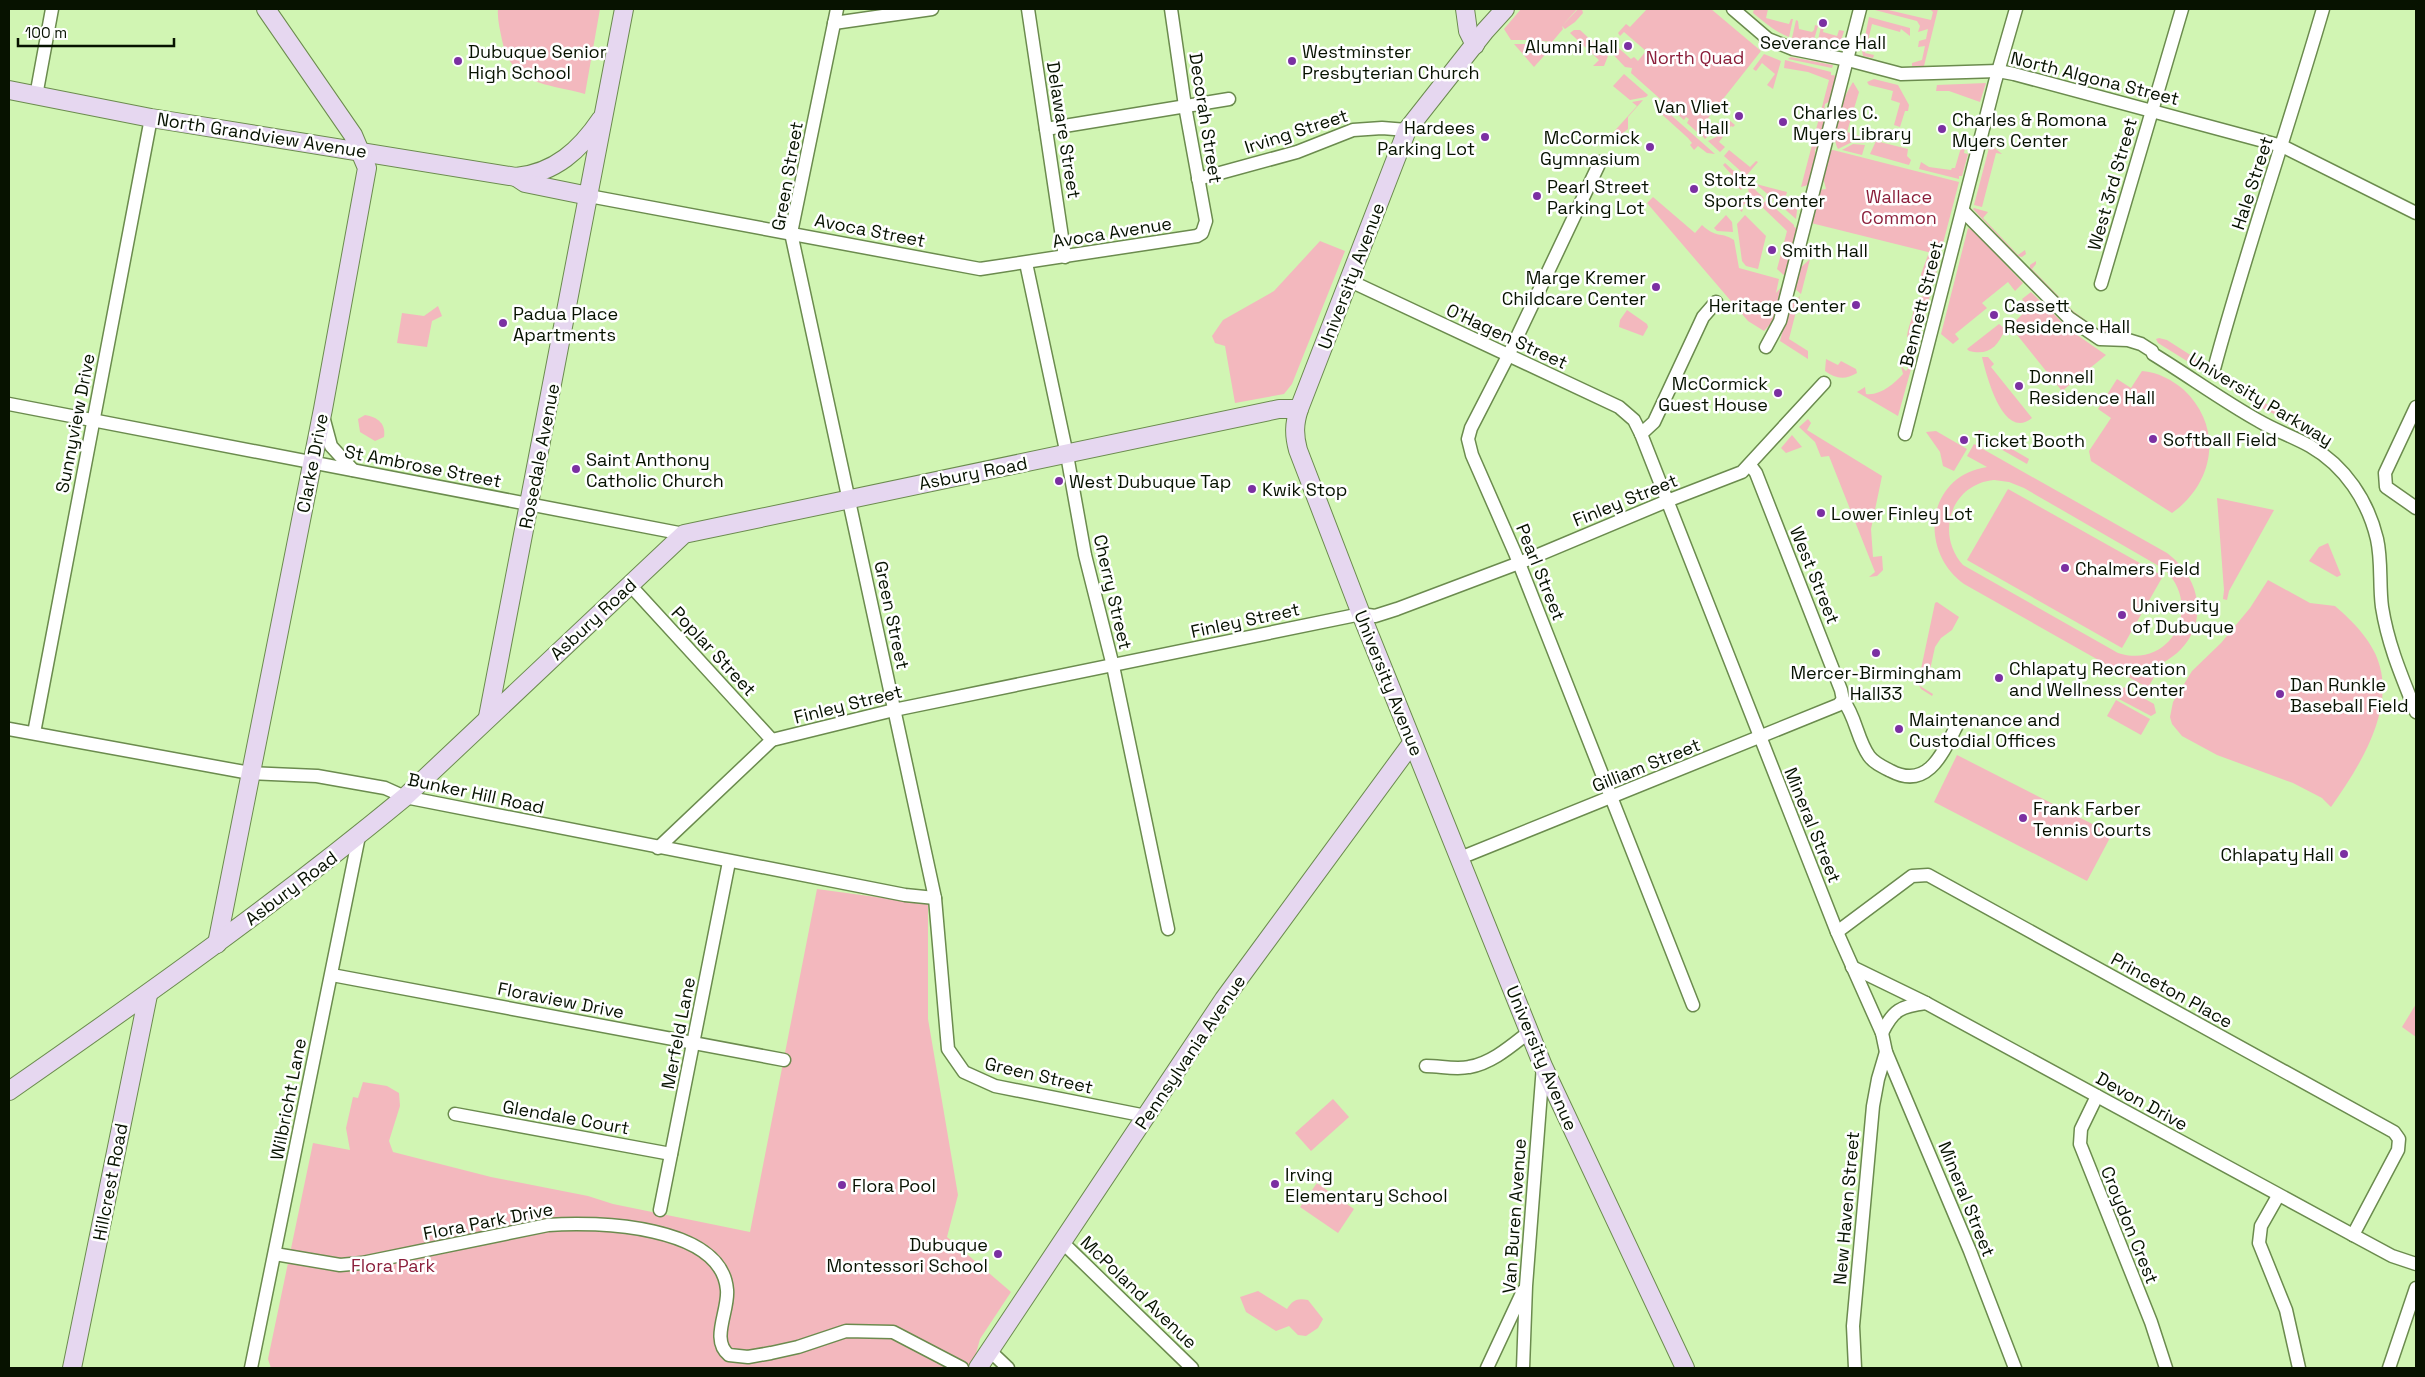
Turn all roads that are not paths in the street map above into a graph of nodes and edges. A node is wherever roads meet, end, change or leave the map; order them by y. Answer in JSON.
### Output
{"nodes":[{"id":1,"x":52,"y":9,"type":"edge"},
{"id":2,"x":266,"y":9,"type":"edge"},
{"id":3,"x":624,"y":9,"type":"edge"},
{"id":4,"x":837,"y":9,"type":"edge"},
{"id":5,"x":932,"y":9,"type":"edge"},
{"id":6,"x":1028,"y":9,"type":"edge"},
{"id":7,"x":1171,"y":9,"type":"edge"},
{"id":8,"x":1465,"y":9,"type":"edge"},
{"id":9,"x":1505,"y":9,"type":"edge"},
{"id":10,"x":1732,"y":9,"type":"edge"},
{"id":11,"x":1860,"y":9,"type":"edge"},
{"id":12,"x":2016,"y":9,"type":"edge"},
{"id":13,"x":2182,"y":9,"type":"edge"},
{"id":14,"x":2323,"y":9,"type":"edge"},
{"id":15,"x":834,"y":23,"type":"junction"},
{"id":16,"x":1475,"y":45,"type":"junction"},
{"id":17,"x":1848,"y":60,"type":"junction"},
{"id":18,"x":1998,"y":71,"type":"junction"},
{"id":19,"x":9,"y":90,"type":"edge"},
{"id":20,"x":36,"y":96,"type":"junction"},
{"id":21,"x":1229,"y":99,"type":"dead end"},
{"id":22,"x":1184,"y":106,"type":"junction"},
{"id":23,"x":2153,"y":110,"type":"junction"},
{"id":24,"x":604,"y":114,"type":"junction"},
{"id":25,"x":151,"y":118,"type":"junction"},
{"id":26,"x":1046,"y":129,"type":"junction"},
{"id":27,"x":1407,"y":130,"type":"junction"},
{"id":28,"x":2282,"y":146,"type":"junction"},
{"id":29,"x":361,"y":152,"type":"junction"},
{"id":30,"x":1600,"y":162,"type":"dead end"},
{"id":31,"x":516,"y":177,"type":"junction"},
{"id":32,"x":1198,"y":179,"type":"junction"},
{"id":33,"x":589,"y":196,"type":"junction"},
{"id":34,"x":1964,"y":211,"type":"junction"},
{"id":35,"x":2416,"y":212,"type":"edge"},
{"id":36,"x":791,"y":233,"type":"junction"},
{"id":37,"x":1202,"y":233,"type":"joint"},
{"id":38,"x":1065,"y":256,"type":"junction"},
{"id":39,"x":1026,"y":263,"type":"junction"},
{"id":40,"x":1348,"y":280,"type":"junction"},
{"id":41,"x":2102,"y":284,"type":"dead end"},
{"id":42,"x":1716,"y":302,"type":"dead end"},
{"id":43,"x":1766,"y":347,"type":"dead end"},
{"id":44,"x":1508,"y":356,"type":"junction"},
{"id":45,"x":2214,"y":369,"type":"dead end"},
{"id":46,"x":1824,"y":383,"type":"dead end"},
{"id":47,"x":9,"y":404,"type":"edge"},
{"id":48,"x":2416,"y":407,"type":"edge"},
{"id":49,"x":323,"y":409,"type":"junction"},
{"id":50,"x":1299,"y":409,"type":"junction"},
{"id":51,"x":94,"y":420,"type":"junction"},
{"id":52,"x":1641,"y":434,"type":"junction"},
{"id":53,"x":1906,"y":434,"type":"dead end"},
{"id":54,"x":1067,"y":455,"type":"junction"},
{"id":55,"x":312,"y":463,"type":"junction"},
{"id":56,"x":1750,"y":465,"type":"junction"},
{"id":57,"x":353,"y":470,"type":"junction"},
{"id":58,"x":848,"y":498,"type":"junction"},
{"id":59,"x":1666,"y":501,"type":"junction"},
{"id":60,"x":529,"y":504,"type":"junction"},
{"id":61,"x":2416,"y":508,"type":"edge"},
{"id":62,"x":684,"y":534,"type":"junction"},
{"id":63,"x":1519,"y":563,"type":"junction"},
{"id":64,"x":630,"y":585,"type":"junction"},
{"id":65,"x":1361,"y":614,"type":"junction"},
{"id":66,"x":1112,"y":666,"type":"junction"},
{"id":67,"x":1843,"y":700,"type":"junction"},
{"id":68,"x":894,"y":710,"type":"junction"},
{"id":69,"x":2416,"y":712,"type":"edge"},
{"id":70,"x":488,"y":717,"type":"junction"},
{"id":71,"x":1958,"y":723,"type":"dead end"},
{"id":72,"x":9,"y":728,"type":"edge"},
{"id":73,"x":34,"y":733,"type":"junction"},
{"id":74,"x":1759,"y":737,"type":"junction"},
{"id":75,"x":772,"y":740,"type":"junction"},
{"id":76,"x":1412,"y":743,"type":"junction"},
{"id":77,"x":250,"y":773,"type":"junction"},
{"id":78,"x":405,"y":798,"type":"junction"},
{"id":79,"x":1612,"y":798,"type":"junction"},
{"id":80,"x":359,"y":836,"type":"junction"},
{"id":81,"x":658,"y":848,"type":"junction"},
{"id":82,"x":1460,"y":858,"type":"junction"},
{"id":83,"x":729,"y":862,"type":"junction"},
{"id":84,"x":935,"y":898,"type":"junction"},
{"id":85,"x":1168,"y":929,"type":"dead end"},
{"id":86,"x":1837,"y":932,"type":"junction"},
{"id":87,"x":217,"y":944,"type":"junction"},
{"id":88,"x":1852,"y":967,"type":"junction"},
{"id":89,"x":332,"y":975,"type":"junction"},
{"id":90,"x":148,"y":995,"type":"junction"},
{"id":91,"x":1926,"y":1004,"type":"junction"},
{"id":92,"x":1693,"y":1005,"type":"dead end"},
{"id":93,"x":1529,"y":1032,"type":"junction"},
{"id":94,"x":1882,"y":1033,"type":"junction"},
{"id":95,"x":694,"y":1043,"type":"junction"},
{"id":96,"x":1886,"y":1052,"type":"junction"},
{"id":97,"x":784,"y":1060,"type":"dead end"},
{"id":98,"x":1426,"y":1066,"type":"dead end"},
{"id":99,"x":1543,"y":1066,"type":"junction"},
{"id":100,"x":9,"y":1091,"type":"edge"},
{"id":101,"x":2097,"y":1096,"type":"junction"},
{"id":102,"x":455,"y":1114,"type":"dead end"},
{"id":103,"x":1146,"y":1116,"type":"junction"},
{"id":104,"x":671,"y":1154,"type":"junction"},
{"id":105,"x":2278,"y":1196,"type":"junction"},
{"id":106,"x":660,"y":1210,"type":"dead end"},
{"id":107,"x":2353,"y":1235,"type":"junction"},
{"id":108,"x":1061,"y":1241,"type":"junction"},
{"id":109,"x":275,"y":1254,"type":"junction"},
{"id":110,"x":2416,"y":1264,"type":"edge"},
{"id":111,"x":1526,"y":1286,"type":"junction"},
{"id":112,"x":2416,"y":1288,"type":"edge"},
{"id":113,"x":988,"y":1350,"type":"junction"},
{"id":114,"x":255,"y":1351,"type":"junction"},
{"id":115,"x":72,"y":1368,"type":"edge"},
{"id":116,"x":252,"y":1368,"type":"edge"},
{"id":117,"x":258,"y":1368,"type":"edge"},
{"id":118,"x":962,"y":1368,"type":"edge"},
{"id":119,"x":978,"y":1368,"type":"edge"},
{"id":120,"x":1008,"y":1368,"type":"edge"},
{"id":121,"x":1192,"y":1368,"type":"edge"},
{"id":122,"x":1486,"y":1368,"type":"edge"},
{"id":123,"x":1522,"y":1368,"type":"edge"},
{"id":124,"x":1684,"y":1368,"type":"edge"},
{"id":125,"x":1855,"y":1368,"type":"edge"},
{"id":126,"x":2015,"y":1368,"type":"edge"},
{"id":127,"x":2166,"y":1368,"type":"edge"},
{"id":128,"x":2299,"y":1368,"type":"edge"},
{"id":129,"x":2388,"y":1368,"type":"edge"}],
"edges":[{"from":1,"to":20,"type":"street"},
{"from":2,"to":29,"type":"main road","name":"Clarke Drive"},
{"from":3,"to":24,"type":"main road","name":"North Grandview Avenue"},
{"from":4,"to":15,"type":"street","name":"Green Street"},
{"from":5,"to":15,"type":"street"},
{"from":6,"to":26,"type":"street","name":"Delaware Street"},
{"from":7,"to":22,"type":"street","name":"Decorah Street"},
{"from":8,"to":16,"type":"main road"},
{"from":9,"to":16,"type":"main road","name":"University Avenue"},
{"from":10,"to":17,"type":"street","name":"North Algona Street"},
{"from":11,"to":17,"type":"street"},
{"from":12,"to":18,"type":"street","name":"Bennett Street"},
{"from":13,"to":23,"type":"street","name":"West 3rd Street"},
{"from":14,"to":28,"type":"street","name":"Hale Street"},
{"from":15,"to":36,"type":"street","name":"Green Street"},
{"from":16,"to":27,"type":"main road","name":"University Avenue"},
{"from":17,"to":18,"type":"street","name":"North Algona Street"},
{"from":17,"to":43,"type":"street"},
{"from":18,"to":23,"type":"street","name":"North Algona Street"},
{"from":18,"to":34,"type":"street","name":"Bennett Street"},
{"from":19,"to":20,"type":"main road","name":"North Grandview Avenue"},
{"from":20,"to":25,"type":"main road","name":"North Grandview Avenue"},
{"from":21,"to":22,"type":"street"},
{"from":22,"to":26,"type":"street"},
{"from":22,"to":32,"type":"street","name":"Decorah Street"},
{"from":23,"to":28,"type":"street","name":"North Algona Street"},
{"from":23,"to":41,"type":"street","name":"West 3rd Street"},
{"from":24,"to":31,"type":"main road","name":"North Grandview Avenue"},
{"from":24,"to":33,"type":"main road","name":"North Grandview Avenue"},
{"from":25,"to":29,"type":"main road","name":"North Grandview Avenue"},
{"from":25,"to":51,"type":"street","name":"Sunnyview Drive"},
{"from":26,"to":38,"type":"street","name":"Delaware Street"},
{"from":27,"to":32,"type":"street","name":"Irving Street"},
{"from":27,"to":40,"type":"main road","name":"University Avenue"},
{"from":28,"to":35,"type":"street","name":"North Algona Street"},
{"from":28,"to":45,"type":"street","name":"Hale Street"},
{"from":29,"to":31,"type":"main road","name":"North Grandview Avenue"},
{"from":29,"to":49,"type":"main road","name":"Clarke Drive"},
{"from":30,"to":44,"type":"street","name":"Pearl Street"},
{"from":31,"to":33,"type":"main road","name":"North Grandview Avenue"},
{"from":32,"to":37,"type":"street","name":"Decorah Street"},
{"from":33,"to":36,"type":"street","name":"Avoca Street"},
{"from":33,"to":60,"type":"main road","name":"Rosedale Avenue"},
{"from":34,"to":53,"type":"street","name":"Bennett Street"},
{"from":34,"to":69,"type":"street","name":"University Parkway"},
{"from":36,"to":39,"type":"street","name":"Avoca Street"},
{"from":36,"to":58,"type":"street","name":"Green Street"},
{"from":37,"to":38,"type":"street","name":"Avoca Avenue"},
{"from":38,"to":39,"type":"street","name":"Avoca Avenue"},
{"from":39,"to":54,"type":"street","name":"Cherry Street"},
{"from":40,"to":44,"type":"street","name":"O'Hagen Street"},
{"from":40,"to":50,"type":"main road","name":"University Avenue"},
{"from":42,"to":52,"type":"street"},
{"from":44,"to":52,"type":"street","name":"O'Hagen Street"},
{"from":44,"to":63,"type":"street","name":"Pearl Street"},
{"from":46,"to":56,"type":"street","name":"Finley Street"},
{"from":47,"to":51,"type":"street","name":"St Ambrose Street"},
{"from":48,"to":61,"type":"street"},
{"from":49,"to":55,"type":"main road","name":"Clarke Drive"},
{"from":49,"to":57,"type":"street"},
{"from":50,"to":54,"type":"main road","name":"Asbury Road"},
{"from":50,"to":65,"type":"main road","name":"University Avenue"},
{"from":51,"to":55,"type":"street","name":"St Ambrose Street"},
{"from":51,"to":73,"type":"street","name":"Sunnyview Drive"},
{"from":52,"to":59,"type":"street","name":"Mineral Street"},
{"from":54,"to":58,"type":"main road","name":"Asbury Road"},
{"from":54,"to":66,"type":"street","name":"Cherry Street"},
{"from":55,"to":57,"type":"street","name":"St Ambrose Street"},
{"from":55,"to":77,"type":"main road","name":"Clarke Drive"},
{"from":56,"to":59,"type":"street","name":"Finley Street"},
{"from":56,"to":67,"type":"street","name":"West Street"},
{"from":57,"to":60,"type":"street","name":"St Ambrose Street"},
{"from":58,"to":62,"type":"main road","name":"Asbury Road"},
{"from":58,"to":68,"type":"street","name":"Green Street"},
{"from":59,"to":63,"type":"street","name":"Finley Street"},
{"from":59,"to":74,"type":"street","name":"Mineral Street"},
{"from":60,"to":62,"type":"street","name":"St Ambrose Street"},
{"from":60,"to":70,"type":"main road","name":"Rosedale Avenue"},
{"from":62,"to":64,"type":"main road","name":"Asbury Road"},
{"from":63,"to":65,"type":"street","name":"Finley Street"},
{"from":63,"to":79,"type":"street","name":"Pearl Street"},
{"from":64,"to":70,"type":"main road","name":"Asbury Road"},
{"from":64,"to":75,"type":"street","name":"Poplar Street"},
{"from":65,"to":66,"type":"street","name":"Finley Street"},
{"from":65,"to":76,"type":"main road","name":"University Avenue"},
{"from":66,"to":68,"type":"street","name":"Finley Street"},
{"from":66,"to":85,"type":"street","name":"Cherry Street"},
{"from":67,"to":71,"type":"street","name":"West Street"},
{"from":67,"to":74,"type":"street","name":"Gilliam Street"},
{"from":68,"to":75,"type":"street","name":"Finley Street"},
{"from":68,"to":84,"type":"street","name":"Green Street"},
{"from":70,"to":78,"type":"main road","name":"Asbury Road"},
{"from":72,"to":73,"type":"street","name":"Bunker Hill Road"},
{"from":73,"to":77,"type":"street","name":"Bunker Hill Road"},
{"from":74,"to":79,"type":"street","name":"Gilliam Street"},
{"from":74,"to":86,"type":"street","name":"Mineral Street"},
{"from":75,"to":81,"type":"street","name":"Finley Street"},
{"from":76,"to":82,"type":"main road","name":"University Avenue"},
{"from":76,"to":103,"type":"main road","name":"Pennsylvania Avenue"},
{"from":77,"to":78,"type":"street","name":"Bunker Hill Road"},
{"from":77,"to":87,"type":"main road","name":"Clarke Drive"},
{"from":78,"to":80,"type":"main road","name":"Asbury Road"},
{"from":78,"to":81,"type":"street","name":"Bunker Hill Road"},
{"from":79,"to":82,"type":"street","name":"Gilliam Street"},
{"from":79,"to":92,"type":"street","name":"Pearl Street"},
{"from":80,"to":87,"type":"main road","name":"Asbury Road"},
{"from":80,"to":89,"type":"street","name":"Wilbricht Lane"},
{"from":81,"to":83,"type":"street","name":"Bunker Hill Road"},
{"from":82,"to":93,"type":"main road","name":"University Avenue"},
{"from":83,"to":84,"type":"street","name":"Bunker Hill Road"},
{"from":83,"to":95,"type":"street","name":"Merfeld Lane"},
{"from":84,"to":103,"type":"street","name":"Green Street"},
{"from":86,"to":88,"type":"street","name":"Mineral Street"},
{"from":86,"to":107,"type":"street","name":"Princeton Place"},
{"from":87,"to":90,"type":"main road","name":"Asbury Road"},
{"from":88,"to":91,"type":"street","name":"Devon Drive"},
{"from":88,"to":94,"type":"street","name":"Mineral Street"},
{"from":89,"to":95,"type":"street","name":"Floraview Drive"},
{"from":89,"to":109,"type":"street","name":"Wilbricht Lane"},
{"from":90,"to":100,"type":"main road","name":"Asbury Road"},
{"from":90,"to":115,"type":"main road","name":"Hillcrest Road"},
{"from":91,"to":94,"type":"street"},
{"from":91,"to":101,"type":"street","name":"Devon Drive"},
{"from":93,"to":98,"type":"street"},
{"from":93,"to":99,"type":"main road","name":"University Avenue"},
{"from":94,"to":96,"type":"street","name":"Mineral Street"},
{"from":95,"to":97,"type":"street","name":"Floraview Drive"},
{"from":95,"to":104,"type":"street","name":"Merfeld Lane"},
{"from":96,"to":125,"type":"street","name":"New Haven Street"},
{"from":96,"to":126,"type":"street","name":"Mineral Street"},
{"from":99,"to":111,"type":"street","name":"Van Buren Avenue"},
{"from":99,"to":124,"type":"main road","name":"University Avenue"},
{"from":101,"to":105,"type":"street","name":"Devon Drive"},
{"from":101,"to":127,"type":"street","name":"Croydon Crest"},
{"from":102,"to":104,"type":"street","name":"Glendale Court"},
{"from":103,"to":108,"type":"main road","name":"Pennsylvania Avenue"},
{"from":104,"to":106,"type":"street","name":"Merfeld Lane"},
{"from":105,"to":107,"type":"street","name":"Devon Drive"},
{"from":105,"to":128,"type":"street"},
{"from":107,"to":110,"type":"street","name":"Devon Drive"},
{"from":108,"to":113,"type":"main road","name":"Pennsylvania Avenue"},
{"from":108,"to":121,"type":"street","name":"McPoland Avenue"},
{"from":109,"to":114,"type":"street","name":"Wilbricht Lane"},
{"from":109,"to":118,"type":"street","name":"Flora Park Drive"},
{"from":111,"to":122,"type":"street"},
{"from":111,"to":123,"type":"street","name":"Van Buren Avenue"},
{"from":112,"to":129,"type":"street"},
{"from":113,"to":119,"type":"main road","name":"Pennsylvania Avenue"},
{"from":113,"to":120,"type":"street"},
{"from":114,"to":116,"type":"street","name":"Wilbricht Lane"},
{"from":114,"to":117,"type":"street"}]}
